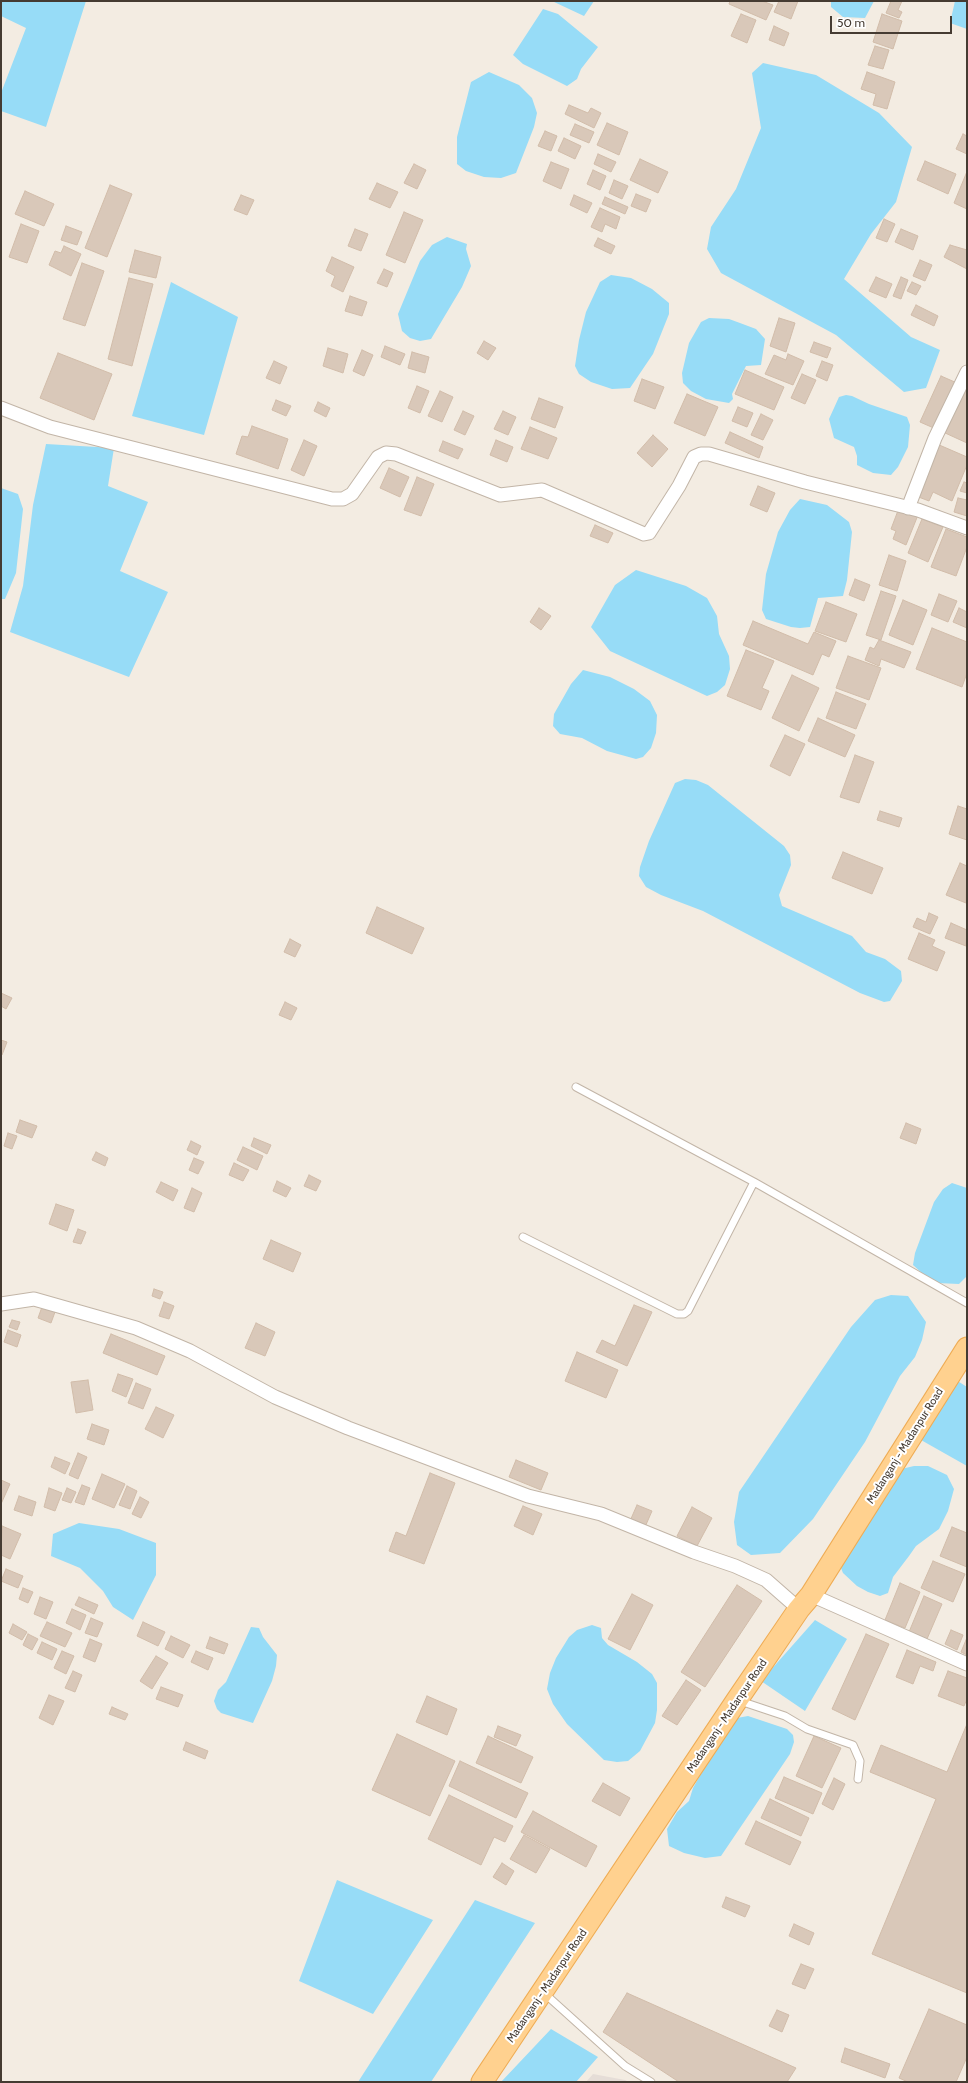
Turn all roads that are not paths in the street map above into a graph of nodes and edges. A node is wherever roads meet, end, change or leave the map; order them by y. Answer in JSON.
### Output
{"nodes":[{"id":1,"x":967,"y":372,"type":"edge"},
{"id":2,"x":1,"y":408,"type":"edge"},
{"id":3,"x":908,"y":508,"type":"junction"},
{"id":4,"x":967,"y":528,"type":"edge"},
{"id":5,"x":576,"y":1087,"type":"dead end"},
{"id":6,"x":754,"y":1182,"type":"junction"},
{"id":7,"x":522,"y":1237,"type":"dead end"},
{"id":8,"x":967,"y":1303,"type":"edge"},
{"id":9,"x":1,"y":1304,"type":"edge"},
{"id":10,"x":967,"y":1348,"type":"edge"},
{"id":11,"x":805,"y":1602,"type":"junction"},
{"id":12,"x":967,"y":1664,"type":"edge"},
{"id":13,"x":738,"y":1700,"type":"junction"},
{"id":14,"x":858,"y":1780,"type":"dead end"},
{"id":15,"x":543,"y":1991,"type":"junction"},
{"id":16,"x":482,"y":2082,"type":"edge"},
{"id":17,"x":651,"y":2082,"type":"edge"}],
"edges":[{"from":1,"to":3,"type":"street"},
{"from":2,"to":3,"type":"street"},
{"from":3,"to":4,"type":"street"},
{"from":5,"to":6,"type":"lane"},
{"from":6,"to":7,"type":"lane"},
{"from":6,"to":8,"type":"lane"},
{"from":9,"to":11,"type":"street"},
{"from":10,"to":11,"type":"main road","name":"Madanganj - Madanpur Road"},
{"from":11,"to":12,"type":"street"},
{"from":11,"to":13,"type":"main road","name":"Madanganj - Madanpur Road"},
{"from":13,"to":14,"type":"lane"},
{"from":13,"to":15,"type":"main road","name":"Madanganj - Madanpur Road"},
{"from":15,"to":16,"type":"main road","name":"Madanganj - Madanpur Road"},
{"from":15,"to":17,"type":"lane"}]}
